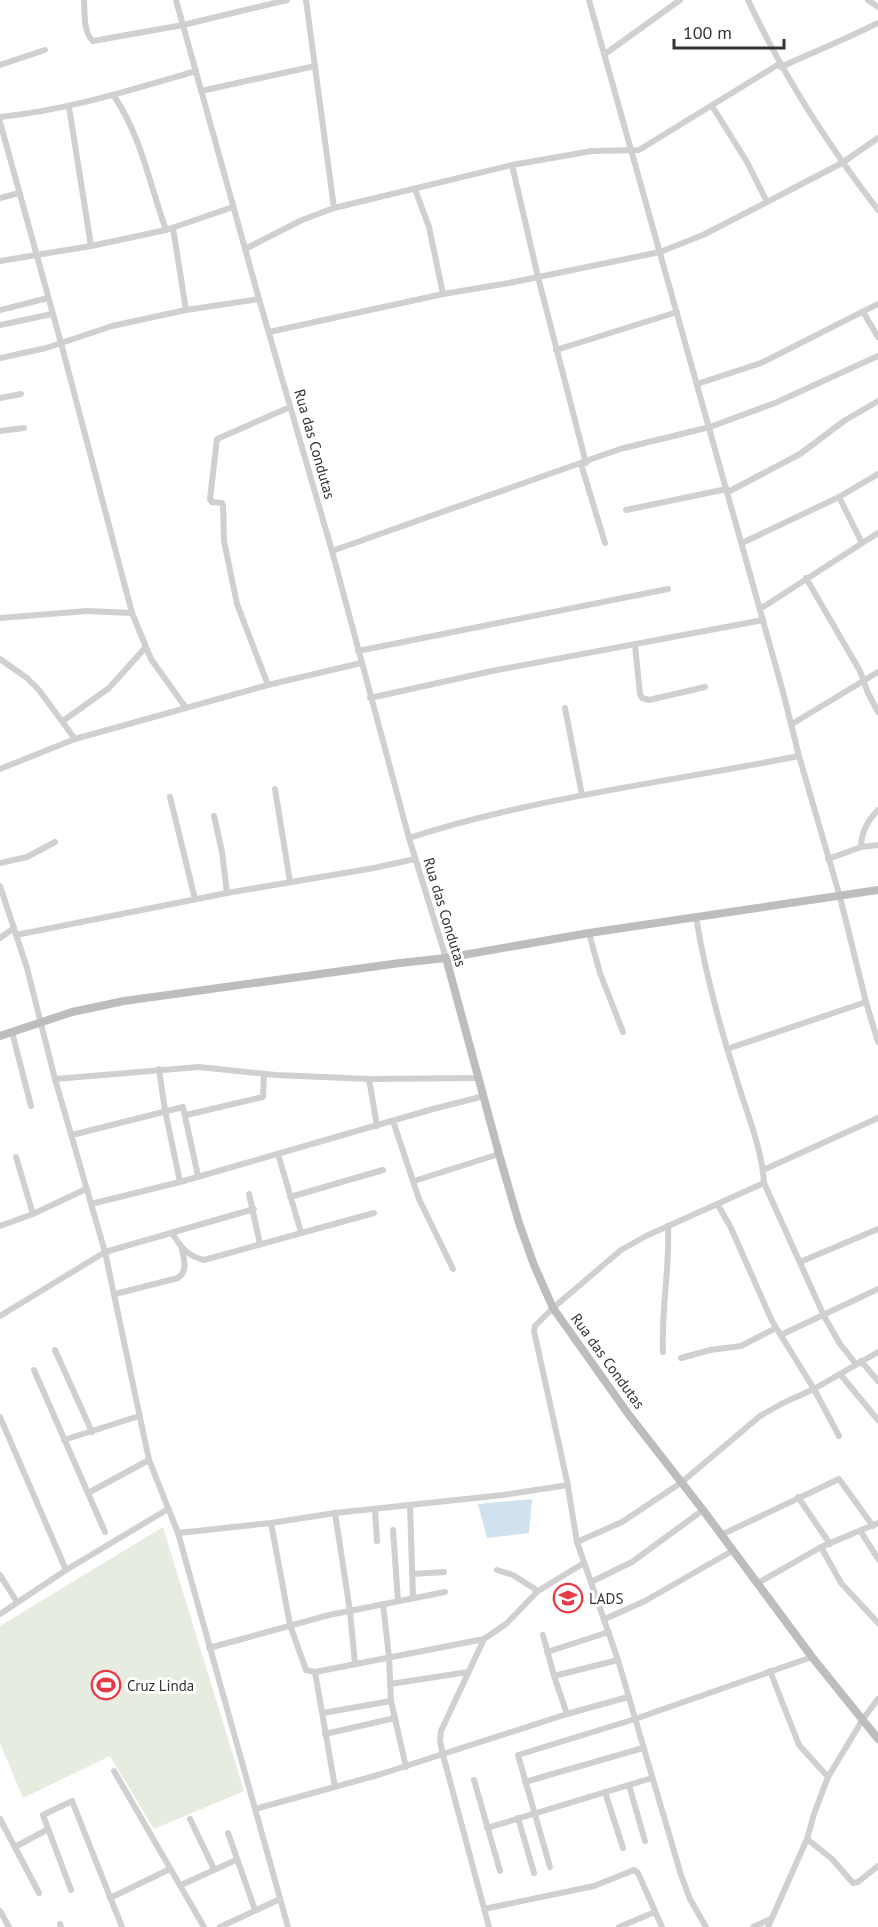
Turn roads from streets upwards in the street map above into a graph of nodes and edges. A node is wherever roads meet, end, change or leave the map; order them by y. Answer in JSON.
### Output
{"nodes":[{"id":1,"x":84,"y":0,"type":"edge"},
{"id":2,"x":176,"y":0,"type":"edge"},
{"id":3,"x":287,"y":0,"type":"edge"},
{"id":4,"x":306,"y":0,"type":"edge"},
{"id":5,"x":589,"y":0,"type":"edge"},
{"id":6,"x":680,"y":0,"type":"edge"},
{"id":7,"x":748,"y":0,"type":"edge"},
{"id":8,"x":868,"y":0,"type":"edge"},
{"id":9,"x":878,"y":7,"type":"edge"},
{"id":10,"x":878,"y":23,"type":"edge"},
{"id":11,"x":183,"y":25,"type":"junction"},
{"id":12,"x":45,"y":50,"type":"dead end"},
{"id":13,"x":605,"y":54,"type":"junction"},
{"id":14,"x":0,"y":65,"type":"edge"},
{"id":15,"x":315,"y":66,"type":"junction"},
{"id":16,"x":780,"y":66,"type":"junction"},
{"id":17,"x":196,"y":71,"type":"junction"},
{"id":18,"x":201,"y":91,"type":"junction"},
{"id":19,"x":114,"y":96,"type":"junction"},
{"id":20,"x":712,"y":106,"type":"junction"},
{"id":21,"x":69,"y":107,"type":"junction"},
{"id":22,"x":0,"y":117,"type":"edge"},
{"id":23,"x":0,"y":122,"type":"edge"},
{"id":24,"x":878,"y":138,"type":"edge"},
{"id":25,"x":631,"y":151,"type":"junction"},
{"id":26,"x":842,"y":163,"type":"junction"},
{"id":27,"x":512,"y":165,"type":"junction"},
{"id":28,"x":415,"y":189,"type":"junction"},
{"id":29,"x":19,"y":193,"type":"junction"},
{"id":30,"x":0,"y":198,"type":"edge"},
{"id":31,"x":767,"y":202,"type":"junction"},
{"id":32,"x":233,"y":207,"type":"junction"},
{"id":33,"x":334,"y":208,"type":"junction"},
{"id":34,"x":878,"y":210,"type":"edge"},
{"id":35,"x":170,"y":229,"type":"junction"},
{"id":36,"x":91,"y":246,"type":"junction"},
{"id":37,"x":245,"y":249,"type":"junction"},
{"id":38,"x":660,"y":252,"type":"junction"},
{"id":39,"x":37,"y":256,"type":"junction"},
{"id":40,"x":0,"y":261,"type":"edge"},
{"id":41,"x":538,"y":277,"type":"junction"},
{"id":42,"x":443,"y":294,"type":"junction"},
{"id":43,"x":48,"y":298,"type":"junction"},
{"id":44,"x":259,"y":299,"type":"junction"},
{"id":45,"x":878,"y":304,"type":"edge"},
{"id":46,"x":0,"y":310,"type":"edge"},
{"id":47,"x":186,"y":310,"type":"junction"},
{"id":48,"x":677,"y":312,"type":"junction"},
{"id":49,"x":863,"y":312,"type":"junction"},
{"id":50,"x":52,"y":314,"type":"junction"},
{"id":51,"x":0,"y":325,"type":"edge"},
{"id":52,"x":269,"y":332,"type":"junction"},
{"id":53,"x":878,"y":337,"type":"edge"},
{"id":54,"x":61,"y":342,"type":"junction"},
{"id":55,"x":556,"y":350,"type":"junction"},
{"id":56,"x":878,"y":356,"type":"edge"},
{"id":57,"x":0,"y":358,"type":"edge"},
{"id":58,"x":697,"y":384,"type":"junction"},
{"id":59,"x":21,"y":394,"type":"dead end"},
{"id":60,"x":0,"y":398,"type":"edge"},
{"id":61,"x":878,"y":401,"type":"edge"},
{"id":62,"x":290,"y":407,"type":"junction"},
{"id":63,"x":710,"y":427,"type":"junction"},
{"id":64,"x":24,"y":428,"type":"dead end"},
{"id":65,"x":0,"y":431,"type":"edge"},
{"id":66,"x":584,"y":463,"type":"junction"},
{"id":67,"x":878,"y":474,"type":"edge"},
{"id":68,"x":727,"y":491,"type":"junction"},
{"id":69,"x":839,"y":497,"type":"junction"},
{"id":70,"x":626,"y":510,"type":"dead end"},
{"id":71,"x":878,"y":533,"type":"edge"},
{"id":72,"x":605,"y":543,"type":"dead end"},
{"id":73,"x":742,"y":543,"type":"junction"},
{"id":74,"x":862,"y":543,"type":"junction"},
{"id":75,"x":332,"y":551,"type":"junction"},
{"id":76,"x":806,"y":578,"type":"junction"},
{"id":77,"x":668,"y":589,"type":"dead end"},
{"id":78,"x":760,"y":609,"type":"junction"},
{"id":79,"x":132,"y":614,"type":"junction"},
{"id":80,"x":0,"y":618,"type":"edge"},
{"id":81,"x":763,"y":620,"type":"junction"},
{"id":82,"x":634,"y":645,"type":"junction"},
{"id":83,"x":145,"y":648,"type":"junction"},
{"id":84,"x":358,"y":651,"type":"junction"},
{"id":85,"x":0,"y":658,"type":"edge"},
{"id":86,"x":361,"y":663,"type":"junction"},
{"id":87,"x":878,"y":672,"type":"edge"},
{"id":88,"x":864,"y":681,"type":"junction"},
{"id":89,"x":268,"y":686,"type":"junction"},
{"id":90,"x":705,"y":687,"type":"dead end"},
{"id":91,"x":370,"y":698,"type":"junction"},
{"id":92,"x":186,"y":708,"type":"junction"},
{"id":93,"x":565,"y":708,"type":"dead end"},
{"id":94,"x":878,"y":712,"type":"edge"},
{"id":95,"x":63,"y":722,"type":"junction"},
{"id":96,"x":792,"y":724,"type":"junction"},
{"id":97,"x":75,"y":739,"type":"junction"},
{"id":98,"x":799,"y":756,"type":"junction"},
{"id":99,"x":0,"y":769,"type":"edge"},
{"id":100,"x":275,"y":789,"type":"dead end"},
{"id":101,"x":582,"y":795,"type":"junction"},
{"id":102,"x":170,"y":797,"type":"dead end"},
{"id":103,"x":878,"y":810,"type":"edge"},
{"id":104,"x":214,"y":816,"type":"dead end"},
{"id":105,"x":409,"y":838,"type":"junction"},
{"id":106,"x":55,"y":842,"type":"dead end"},
{"id":107,"x":878,"y":845,"type":"edge"},
{"id":108,"x":861,"y":847,"type":"junction"},
{"id":109,"x":415,"y":859,"type":"junction"},
{"id":110,"x":828,"y":859,"type":"junction"},
{"id":111,"x":0,"y":863,"type":"edge"},
{"id":112,"x":290,"y":882,"type":"junction"},
{"id":113,"x":0,"y":886,"type":"edge"},
{"id":114,"x":878,"y":890,"type":"edge"},
{"id":115,"x":227,"y":893,"type":"junction"},
{"id":116,"x":840,"y":897,"type":"junction"},
{"id":117,"x":195,"y":899,"type":"junction"},
{"id":118,"x":696,"y":917,"type":"junction"},
{"id":119,"x":15,"y":932,"type":"junction"},
{"id":120,"x":589,"y":933,"type":"junction"},
{"id":121,"x":0,"y":938,"type":"edge"},
{"id":122,"x":446,"y":958,"type":"junction"},
{"id":123,"x":866,"y":1002,"type":"junction"},
{"id":124,"x":41,"y":1023,"type":"junction"},
{"id":125,"x":12,"y":1032,"type":"junction"},
{"id":126,"x":623,"y":1032,"type":"dead end"},
{"id":127,"x":0,"y":1036,"type":"edge"},
{"id":128,"x":878,"y":1042,"type":"edge"},
{"id":129,"x":727,"y":1049,"type":"junction"},
{"id":130,"x":159,"y":1070,"type":"junction"},
{"id":131,"x":264,"y":1074,"type":"junction"},
{"id":132,"x":479,"y":1078,"type":"junction"},
{"id":133,"x":55,"y":1079,"type":"junction"},
{"id":134,"x":369,"y":1079,"type":"junction"},
{"id":135,"x":484,"y":1096,"type":"junction"},
{"id":136,"x":31,"y":1106,"type":"dead end"},
{"id":137,"x":165,"y":1110,"type":"junction"},
{"id":138,"x":186,"y":1115,"type":"junction"},
{"id":139,"x":878,"y":1118,"type":"edge"},
{"id":140,"x":393,"y":1121,"type":"junction"},
{"id":141,"x":377,"y":1126,"type":"junction"},
{"id":142,"x":72,"y":1135,"type":"junction"},
{"id":143,"x":278,"y":1154,"type":"junction"},
{"id":144,"x":499,"y":1155,"type":"junction"},
{"id":145,"x":16,"y":1157,"type":"dead end"},
{"id":146,"x":383,"y":1170,"type":"dead end"},
{"id":147,"x":763,"y":1170,"type":"junction"},
{"id":148,"x":198,"y":1176,"type":"junction"},
{"id":149,"x":414,"y":1181,"type":"junction"},
{"id":150,"x":180,"y":1182,"type":"junction"},
{"id":151,"x":764,"y":1183,"type":"junction"},
{"id":152,"x":86,"y":1189,"type":"junction"},
{"id":153,"x":249,"y":1194,"type":"dead end"},
{"id":154,"x":290,"y":1197,"type":"junction"},
{"id":155,"x":91,"y":1204,"type":"junction"},
{"id":156,"x":718,"y":1205,"type":"junction"},
{"id":157,"x":254,"y":1209,"type":"junction"},
{"id":158,"x":374,"y":1212,"type":"dead end"},
{"id":159,"x":33,"y":1214,"type":"junction"},
{"id":160,"x":0,"y":1226,"type":"edge"},
{"id":161,"x":668,"y":1226,"type":"junction"},
{"id":162,"x":878,"y":1229,"type":"edge"},
{"id":163,"x":301,"y":1232,"type":"junction"},
{"id":164,"x":172,"y":1233,"type":"junction"},
{"id":165,"x":260,"y":1244,"type":"junction"},
{"id":166,"x":182,"y":1249,"type":"junction"},
{"id":167,"x":105,"y":1252,"type":"junction"},
{"id":168,"x":801,"y":1262,"type":"junction"},
{"id":169,"x":453,"y":1269,"type":"dead end"},
{"id":170,"x":878,"y":1289,"type":"edge"},
{"id":171,"x":115,"y":1294,"type":"junction"},
{"id":172,"x":552,"y":1308,"type":"junction"},
{"id":173,"x":0,"y":1316,"type":"edge"},
{"id":174,"x":824,"y":1316,"type":"junction"},
{"id":175,"x":776,"y":1328,"type":"junction"},
{"id":176,"x":781,"y":1335,"type":"junction"},
{"id":177,"x":56,"y":1350,"type":"dead end"},
{"id":178,"x":663,"y":1352,"type":"dead end"},
{"id":179,"x":878,"y":1352,"type":"edge"},
{"id":180,"x":681,"y":1358,"type":"dead end"},
{"id":181,"x":858,"y":1363,"type":"junction"},
{"id":182,"x":34,"y":1370,"type":"dead end"},
{"id":183,"x":840,"y":1374,"type":"junction"},
{"id":184,"x":878,"y":1381,"type":"edge"},
{"id":185,"x":813,"y":1389,"type":"junction"},
{"id":186,"x":139,"y":1416,"type":"junction"},
{"id":187,"x":0,"y":1417,"type":"edge"},
{"id":188,"x":878,"y":1420,"type":"edge"},
{"id":189,"x":92,"y":1432,"type":"junction"},
{"id":190,"x":839,"y":1436,"type":"dead end"},
{"id":191,"x":64,"y":1440,"type":"junction"},
{"id":192,"x":149,"y":1460,"type":"junction"},
{"id":193,"x":682,"y":1482,"type":"junction"},
{"id":194,"x":568,"y":1485,"type":"junction"},
{"id":195,"x":88,"y":1493,"type":"junction"},
{"id":196,"x":798,"y":1497,"type":"junction"},
{"id":197,"x":410,"y":1505,"type":"junction"},
{"id":198,"x":168,"y":1509,"type":"junction"},
{"id":199,"x":375,"y":1510,"type":"junction"},
{"id":200,"x":703,"y":1510,"type":"junction"},
{"id":201,"x":335,"y":1513,"type":"junction"},
{"id":202,"x":271,"y":1523,"type":"junction"},
{"id":203,"x":876,"y":1525,"type":"edge"},
{"id":204,"x":393,"y":1530,"type":"dead end"},
{"id":205,"x":105,"y":1532,"type":"dead end"},
{"id":206,"x":861,"y":1532,"type":"junction"},
{"id":207,"x":178,"y":1533,"type":"junction"},
{"id":208,"x":721,"y":1535,"type":"junction"},
{"id":209,"x":377,"y":1541,"type":"dead end"},
{"id":210,"x":577,"y":1542,"type":"junction"},
{"id":211,"x":830,"y":1544,"type":"junction"},
{"id":212,"x":821,"y":1547,"type":"junction"},
{"id":213,"x":732,"y":1551,"type":"junction"},
{"id":214,"x":878,"y":1559,"type":"edge"},
{"id":215,"x":584,"y":1563,"type":"junction"},
{"id":216,"x":66,"y":1570,"type":"junction"},
{"id":217,"x":497,"y":1570,"type":"dead end"},
{"id":218,"x":444,"y":1572,"type":"dead end"},
{"id":219,"x":412,"y":1574,"type":"junction"},
{"id":220,"x":0,"y":1575,"type":"edge"},
{"id":221,"x":591,"y":1582,"type":"junction"},
{"id":222,"x":758,"y":1583,"type":"junction"},
{"id":223,"x":538,"y":1591,"type":"junction"},
{"id":224,"x":445,"y":1592,"type":"dead end"},
{"id":225,"x":413,"y":1598,"type":"junction"},
{"id":226,"x":398,"y":1601,"type":"junction"},
{"id":227,"x":17,"y":1602,"type":"junction"},
{"id":228,"x":383,"y":1604,"type":"junction"},
{"id":229,"x":350,"y":1611,"type":"junction"},
{"id":230,"x":0,"y":1614,"type":"edge"},
{"id":231,"x":605,"y":1619,"type":"junction"},
{"id":232,"x":878,"y":1623,"type":"edge"},
{"id":233,"x":290,"y":1625,"type":"junction"},
{"id":234,"x":609,"y":1632,"type":"junction"},
{"id":235,"x":543,"y":1635,"type":"dead end"},
{"id":236,"x":484,"y":1639,"type":"junction"},
{"id":237,"x":209,"y":1648,"type":"junction"},
{"id":238,"x":547,"y":1652,"type":"junction"},
{"id":239,"x":389,"y":1657,"type":"junction"},
{"id":240,"x":812,"y":1657,"type":"junction"},
{"id":241,"x":618,"y":1660,"type":"junction"},
{"id":242,"x":355,"y":1664,"type":"junction"},
{"id":243,"x":770,"y":1671,"type":"junction"},
{"id":244,"x":315,"y":1672,"type":"junction"},
{"id":245,"x":468,"y":1672,"type":"junction"},
{"id":246,"x":554,"y":1676,"type":"junction"},
{"id":247,"x":390,"y":1684,"type":"junction"},
{"id":248,"x":628,"y":1697,"type":"junction"},
{"id":249,"x":878,"y":1699,"type":"edge"},
{"id":250,"x":391,"y":1701,"type":"junction"},
{"id":251,"x":323,"y":1713,"type":"junction"},
{"id":252,"x":567,"y":1714,"type":"junction"},
{"id":253,"x":395,"y":1718,"type":"junction"},
{"id":254,"x":635,"y":1719,"type":"junction"},
{"id":255,"x":863,"y":1719,"type":"junction"},
{"id":256,"x":325,"y":1734,"type":"junction"},
{"id":257,"x":878,"y":1739,"type":"edge"},
{"id":258,"x":643,"y":1748,"type":"junction"},
{"id":259,"x":443,"y":1755,"type":"junction"},
{"id":260,"x":406,"y":1767,"type":"junction"},
{"id":261,"x":114,"y":1771,"type":"dead end"},
{"id":262,"x":828,"y":1777,"type":"junction"},
{"id":263,"x":652,"y":1778,"type":"junction"},
{"id":264,"x":474,"y":1780,"type":"dead end"},
{"id":265,"x":525,"y":1782,"type":"junction"},
{"id":266,"x":629,"y":1785,"type":"junction"},
{"id":267,"x":335,"y":1788,"type":"junction"},
{"id":268,"x":605,"y":1792,"type":"junction"},
{"id":269,"x":255,"y":1809,"type":"junction"},
{"id":270,"x":534,"y":1813,"type":"junction"},
{"id":271,"x":518,"y":1818,"type":"junction"},
{"id":272,"x":0,"y":1819,"type":"edge"},
{"id":273,"x":190,"y":1819,"type":"dead end"},
{"id":274,"x":487,"y":1828,"type":"junction"},
{"id":275,"x":48,"y":1829,"type":"junction"},
{"id":276,"x":228,"y":1833,"type":"dead end"},
{"id":277,"x":807,"y":1839,"type":"junction"},
{"id":278,"x":645,"y":1842,"type":"dead end"},
{"id":279,"x":15,"y":1847,"type":"junction"},
{"id":280,"x":623,"y":1848,"type":"dead end"},
{"id":281,"x":236,"y":1860,"type":"junction"},
{"id":282,"x":878,"y":1866,"type":"edge"},
{"id":283,"x":550,"y":1867,"type":"dead end"},
{"id":284,"x":170,"y":1869,"type":"junction"},
{"id":285,"x":214,"y":1869,"type":"junction"},
{"id":286,"x":500,"y":1871,"type":"dead end"},
{"id":287,"x":534,"y":1874,"type":"dead end"},
{"id":288,"x":181,"y":1885,"type":"junction"},
{"id":289,"x":71,"y":1890,"type":"dead end"},
{"id":290,"x":39,"y":1893,"type":"dead end"},
{"id":291,"x":110,"y":1898,"type":"junction"},
{"id":292,"x":280,"y":1899,"type":"junction"},
{"id":293,"x":484,"y":1909,"type":"junction"},
{"id":294,"x":255,"y":1910,"type":"junction"},
{"id":295,"x":655,"y":1912,"type":"junction"},
{"id":296,"x":1,"y":1913,"type":"edge"},
{"id":297,"x":771,"y":1919,"type":"junction"},
{"id":298,"x":9,"y":1927,"type":"edge"},
{"id":299,"x":122,"y":1927,"type":"edge"},
{"id":300,"x":204,"y":1927,"type":"edge"},
{"id":301,"x":220,"y":1927,"type":"edge"},
{"id":302,"x":288,"y":1927,"type":"edge"},
{"id":303,"x":489,"y":1927,"type":"edge"},
{"id":304,"x":619,"y":1927,"type":"edge"},
{"id":305,"x":662,"y":1927,"type":"edge"},
{"id":306,"x":706,"y":1927,"type":"edge"},
{"id":307,"x":753,"y":1927,"type":"edge"},
{"id":308,"x":768,"y":1927,"type":"edge"}],
"edges":[{"from":1,"to":11,"type":"street"},
{"from":2,"to":11,"type":"street","name":"Rua das Condutas"},
{"from":3,"to":11,"type":"street"},
{"from":4,"to":15,"type":"street"},
{"from":5,"to":13,"type":"street"},
{"from":6,"to":13,"type":"street"},
{"from":7,"to":16,"type":"street"},
{"from":8,"to":9,"type":"street"},
{"from":10,"to":16,"type":"street"},
{"from":11,"to":17,"type":"street","name":"Rua das Condutas"},
{"from":12,"to":14,"type":"street"},
{"from":13,"to":25,"type":"street"},
{"from":15,"to":18,"type":"street"},
{"from":15,"to":33,"type":"street"},
{"from":16,"to":20,"type":"street"},
{"from":16,"to":26,"type":"street"},
{"from":17,"to":18,"type":"street","name":"Rua das Condutas"},
{"from":17,"to":19,"type":"street"},
{"from":18,"to":32,"type":"street","name":"Rua das Condutas"},
{"from":19,"to":21,"type":"street"},
{"from":19,"to":35,"type":"street"},
{"from":20,"to":25,"type":"street"},
{"from":20,"to":31,"type":"street"},
{"from":21,"to":22,"type":"street"},
{"from":21,"to":36,"type":"street"},
{"from":23,"to":29,"type":"street"},
{"from":24,"to":26,"type":"street"},
{"from":25,"to":27,"type":"street"},
{"from":25,"to":38,"type":"street"},
{"from":26,"to":31,"type":"street"},
{"from":26,"to":34,"type":"street"},
{"from":27,"to":28,"type":"street"},
{"from":27,"to":41,"type":"street"},
{"from":28,"to":33,"type":"street"},
{"from":28,"to":42,"type":"street"},
{"from":29,"to":30,"type":"street"},
{"from":29,"to":39,"type":"street"},
{"from":31,"to":38,"type":"street"},
{"from":32,"to":35,"type":"street"},
{"from":32,"to":37,"type":"street","name":"Rua das Condutas"},
{"from":33,"to":37,"type":"street"},
{"from":35,"to":36,"type":"street"},
{"from":35,"to":47,"type":"street"},
{"from":36,"to":39,"type":"street"},
{"from":37,"to":44,"type":"street","name":"Rua das Condutas"},
{"from":38,"to":41,"type":"street"},
{"from":38,"to":48,"type":"street"},
{"from":39,"to":40,"type":"street"},
{"from":39,"to":43,"type":"street"},
{"from":41,"to":42,"type":"street"},
{"from":41,"to":55,"type":"street"},
{"from":42,"to":52,"type":"street"},
{"from":43,"to":46,"type":"street"},
{"from":43,"to":50,"type":"street"},
{"from":44,"to":47,"type":"street"},
{"from":44,"to":52,"type":"street","name":"Rua das Condutas"},
{"from":45,"to":49,"type":"street"},
{"from":47,"to":54,"type":"street"},
{"from":48,"to":55,"type":"street"},
{"from":48,"to":58,"type":"street"},
{"from":49,"to":53,"type":"street"},
{"from":49,"to":58,"type":"street"},
{"from":50,"to":51,"type":"street"},
{"from":50,"to":54,"type":"street"},
{"from":52,"to":62,"type":"street","name":"Rua das Condutas"},
{"from":54,"to":57,"type":"street"},
{"from":54,"to":79,"type":"street"},
{"from":55,"to":66,"type":"street"},
{"from":56,"to":63,"type":"street"},
{"from":58,"to":63,"type":"street"},
{"from":59,"to":60,"type":"street"},
{"from":61,"to":68,"type":"street"},
{"from":62,"to":75,"type":"street","name":"Rua das Condutas"},
{"from":62,"to":89,"type":"street"},
{"from":63,"to":66,"type":"street"},
{"from":63,"to":68,"type":"street"},
{"from":64,"to":65,"type":"street"},
{"from":66,"to":72,"type":"street"},
{"from":66,"to":75,"type":"street"},
{"from":67,"to":69,"type":"street"},
{"from":68,"to":70,"type":"street"},
{"from":68,"to":73,"type":"street"},
{"from":69,"to":73,"type":"street"},
{"from":69,"to":74,"type":"street"},
{"from":71,"to":74,"type":"street"},
{"from":73,"to":78,"type":"street"},
{"from":74,"to":76,"type":"street"},
{"from":75,"to":84,"type":"street","name":"Rua das Condutas"},
{"from":76,"to":78,"type":"street"},
{"from":76,"to":88,"type":"street"},
{"from":77,"to":84,"type":"street"},
{"from":78,"to":81,"type":"street"},
{"from":79,"to":80,"type":"street"},
{"from":79,"to":83,"type":"street"},
{"from":81,"to":82,"type":"street"},
{"from":81,"to":96,"type":"street"},
{"from":82,"to":90,"type":"street"},
{"from":82,"to":91,"type":"street"},
{"from":83,"to":92,"type":"street"},
{"from":83,"to":95,"type":"street"},
{"from":84,"to":86,"type":"street","name":"Rua das Condutas"},
{"from":85,"to":95,"type":"street"},
{"from":86,"to":89,"type":"street"},
{"from":86,"to":91,"type":"street","name":"Rua das Condutas"},
{"from":87,"to":88,"type":"street"},
{"from":88,"to":94,"type":"street"},
{"from":88,"to":96,"type":"street"},
{"from":89,"to":92,"type":"street"},
{"from":91,"to":105,"type":"street","name":"Rua das Condutas"},
{"from":92,"to":97,"type":"street"},
{"from":93,"to":101,"type":"street"},
{"from":95,"to":97,"type":"street"},
{"from":96,"to":98,"type":"street"},
{"from":97,"to":99,"type":"street"},
{"from":98,"to":101,"type":"street"},
{"from":98,"to":110,"type":"street"},
{"from":100,"to":112,"type":"street"},
{"from":101,"to":105,"type":"street"},
{"from":102,"to":117,"type":"street"},
{"from":103,"to":108,"type":"street"},
{"from":104,"to":115,"type":"street"},
{"from":105,"to":109,"type":"street","name":"Rua das Condutas"},
{"from":106,"to":111,"type":"street"},
{"from":107,"to":108,"type":"street"},
{"from":108,"to":110,"type":"street"},
{"from":109,"to":112,"type":"street"},
{"from":109,"to":122,"type":"street","name":"Rua das Condutas"},
{"from":110,"to":116,"type":"street"},
{"from":112,"to":115,"type":"street"},
{"from":113,"to":119,"type":"street"},
{"from":114,"to":116,"type":"street"},
{"from":115,"to":117,"type":"street"},
{"from":116,"to":118,"type":"street"},
{"from":116,"to":123,"type":"street"},
{"from":117,"to":119,"type":"street"},
{"from":118,"to":120,"type":"street"},
{"from":118,"to":129,"type":"street"},
{"from":119,"to":121,"type":"street"},
{"from":119,"to":124,"type":"street"},
{"from":120,"to":122,"type":"street"},
{"from":120,"to":126,"type":"street"},
{"from":122,"to":124,"type":"street"},
{"from":122,"to":132,"type":"street","name":"Rua das Condutas"},
{"from":123,"to":128,"type":"street"},
{"from":123,"to":129,"type":"street"},
{"from":124,"to":125,"type":"street"},
{"from":124,"to":133,"type":"street"},
{"from":125,"to":127,"type":"street"},
{"from":125,"to":136,"type":"street"},
{"from":129,"to":147,"type":"street"},
{"from":130,"to":131,"type":"street"},
{"from":130,"to":133,"type":"street"},
{"from":130,"to":137,"type":"street"},
{"from":131,"to":134,"type":"street"},
{"from":131,"to":138,"type":"street"},
{"from":132,"to":134,"type":"street"},
{"from":132,"to":135,"type":"street","name":"Rua das Condutas"},
{"from":133,"to":142,"type":"street"},
{"from":134,"to":141,"type":"street"},
{"from":135,"to":140,"type":"street"},
{"from":135,"to":144,"type":"street","name":"Rua das Condutas"},
{"from":137,"to":138,"type":"street"},
{"from":137,"to":142,"type":"street"},
{"from":137,"to":150,"type":"street"},
{"from":138,"to":148,"type":"street"},
{"from":139,"to":147,"type":"street"},
{"from":140,"to":141,"type":"street"},
{"from":140,"to":149,"type":"street"},
{"from":141,"to":143,"type":"street"},
{"from":142,"to":152,"type":"street"},
{"from":143,"to":148,"type":"street"},
{"from":143,"to":154,"type":"street"},
{"from":144,"to":149,"type":"street"},
{"from":144,"to":172,"type":"street","name":"Rua das Condutas"},
{"from":145,"to":159,"type":"street"},
{"from":146,"to":154,"type":"street"},
{"from":147,"to":151,"type":"street"},
{"from":148,"to":150,"type":"street"},
{"from":149,"to":169,"type":"street"},
{"from":150,"to":155,"type":"street"},
{"from":151,"to":156,"type":"street"},
{"from":151,"to":168,"type":"street"},
{"from":152,"to":155,"type":"street"},
{"from":152,"to":159,"type":"street"},
{"from":153,"to":157,"type":"street"},
{"from":154,"to":163,"type":"street"},
{"from":155,"to":167,"type":"street"},
{"from":156,"to":161,"type":"street"},
{"from":156,"to":175,"type":"street"},
{"from":157,"to":164,"type":"street"},
{"from":157,"to":165,"type":"street"},
{"from":158,"to":163,"type":"street"},
{"from":159,"to":160,"type":"street"},
{"from":161,"to":172,"type":"street"},
{"from":161,"to":178,"type":"street"},
{"from":162,"to":168,"type":"street"},
{"from":163,"to":165,"type":"street"},
{"from":164,"to":166,"type":"street"},
{"from":164,"to":167,"type":"street"},
{"from":165,"to":166,"type":"street"},
{"from":166,"to":171,"type":"street"},
{"from":167,"to":171,"type":"street"},
{"from":167,"to":173,"type":"street"},
{"from":168,"to":174,"type":"street"},
{"from":170,"to":174,"type":"street"},
{"from":171,"to":186,"type":"street"},
{"from":172,"to":193,"type":"street","name":"Rua das Condutas"},
{"from":172,"to":194,"type":"street"},
{"from":174,"to":176,"type":"street"},
{"from":174,"to":181,"type":"street"},
{"from":175,"to":176,"type":"street"},
{"from":175,"to":180,"type":"street"},
{"from":176,"to":185,"type":"street"},
{"from":177,"to":189,"type":"street"},
{"from":179,"to":181,"type":"street"},
{"from":181,"to":183,"type":"street"},
{"from":181,"to":184,"type":"street"},
{"from":182,"to":191,"type":"street"},
{"from":183,"to":185,"type":"street"},
{"from":183,"to":188,"type":"street"},
{"from":185,"to":190,"type":"street"},
{"from":185,"to":193,"type":"street"},
{"from":186,"to":189,"type":"street"},
{"from":186,"to":192,"type":"street"},
{"from":187,"to":216,"type":"street"},
{"from":189,"to":191,"type":"street"},
{"from":191,"to":195,"type":"street"},
{"from":192,"to":195,"type":"street"},
{"from":192,"to":198,"type":"street"},
{"from":193,"to":200,"type":"street","name":"Rua das Condutas"},
{"from":193,"to":210,"type":"street"},
{"from":194,"to":197,"type":"street"},
{"from":194,"to":210,"type":"street"},
{"from":195,"to":205,"type":"street"},
{"from":196,"to":203,"type":"street"},
{"from":196,"to":208,"type":"street"},
{"from":196,"to":211,"type":"street"},
{"from":197,"to":199,"type":"street"},
{"from":197,"to":219,"type":"street"},
{"from":198,"to":207,"type":"street"},
{"from":198,"to":216,"type":"street"},
{"from":199,"to":201,"type":"street"},
{"from":199,"to":209,"type":"street"},
{"from":200,"to":208,"type":"street","name":"Rua das Condutas"},
{"from":200,"to":221,"type":"street"},
{"from":201,"to":202,"type":"street"},
{"from":201,"to":229,"type":"street"},
{"from":202,"to":207,"type":"street"},
{"from":202,"to":233,"type":"street"},
{"from":203,"to":206,"type":"street"},
{"from":204,"to":226,"type":"street"},
{"from":206,"to":211,"type":"street"},
{"from":206,"to":214,"type":"street"},
{"from":207,"to":237,"type":"street"},
{"from":208,"to":213,"type":"street","name":"Rua das Condutas"},
{"from":210,"to":215,"type":"street"},
{"from":211,"to":212,"type":"street"},
{"from":212,"to":222,"type":"street"},
{"from":212,"to":232,"type":"street"},
{"from":213,"to":222,"type":"street","name":"Rua das Condutas"},
{"from":213,"to":231,"type":"street"},
{"from":215,"to":221,"type":"street"},
{"from":215,"to":223,"type":"street"},
{"from":216,"to":227,"type":"street"},
{"from":217,"to":223,"type":"street"},
{"from":218,"to":219,"type":"street"},
{"from":219,"to":225,"type":"street"},
{"from":220,"to":227,"type":"street"},
{"from":221,"to":231,"type":"street"},
{"from":222,"to":240,"type":"street","name":"Rua das Condutas"},
{"from":223,"to":236,"type":"street"},
{"from":224,"to":225,"type":"street"},
{"from":225,"to":226,"type":"street"},
{"from":226,"to":228,"type":"street"},
{"from":227,"to":230,"type":"street"},
{"from":228,"to":229,"type":"street"},
{"from":228,"to":239,"type":"street"},
{"from":229,"to":233,"type":"street"},
{"from":229,"to":242,"type":"street"},
{"from":231,"to":234,"type":"street"},
{"from":233,"to":237,"type":"street"},
{"from":233,"to":244,"type":"street"},
{"from":234,"to":238,"type":"street"},
{"from":234,"to":241,"type":"street"},
{"from":235,"to":238,"type":"street"},
{"from":236,"to":239,"type":"street"},
{"from":236,"to":245,"type":"street"},
{"from":237,"to":269,"type":"street"},
{"from":238,"to":246,"type":"street"},
{"from":239,"to":242,"type":"street"},
{"from":239,"to":247,"type":"street"},
{"from":240,"to":243,"type":"street"},
{"from":240,"to":255,"type":"street","name":"Rua das Condutas"},
{"from":241,"to":246,"type":"street"},
{"from":241,"to":248,"type":"street"},
{"from":242,"to":244,"type":"street"},
{"from":243,"to":254,"type":"street"},
{"from":243,"to":262,"type":"street"},
{"from":244,"to":251,"type":"street"},
{"from":245,"to":247,"type":"street"},
{"from":245,"to":259,"type":"street"},
{"from":246,"to":252,"type":"street"},
{"from":247,"to":250,"type":"street"},
{"from":248,"to":252,"type":"street"},
{"from":248,"to":254,"type":"street"},
{"from":249,"to":255,"type":"street"},
{"from":250,"to":251,"type":"street"},
{"from":250,"to":253,"type":"street"},
{"from":251,"to":256,"type":"street"},
{"from":252,"to":259,"type":"street"},
{"from":253,"to":256,"type":"street"},
{"from":253,"to":260,"type":"street"},
{"from":254,"to":258,"type":"street"},
{"from":254,"to":265,"type":"street"},
{"from":255,"to":257,"type":"street","name":"Rua das Condutas"},
{"from":255,"to":262,"type":"street"},
{"from":256,"to":267,"type":"street"},
{"from":258,"to":263,"type":"street"},
{"from":258,"to":265,"type":"street"},
{"from":259,"to":260,"type":"street"},
{"from":259,"to":293,"type":"street"},
{"from":260,"to":267,"type":"street"},
{"from":261,"to":284,"type":"street"},
{"from":262,"to":277,"type":"street"},
{"from":263,"to":266,"type":"street"},
{"from":263,"to":306,"type":"street"},
{"from":264,"to":274,"type":"street"},
{"from":265,"to":270,"type":"street"},
{"from":266,"to":268,"type":"street"},
{"from":266,"to":278,"type":"street"},
{"from":267,"to":269,"type":"street"},
{"from":268,"to":270,"type":"street"},
{"from":268,"to":280,"type":"street"},
{"from":269,"to":292,"type":"street"},
{"from":270,"to":271,"type":"street"},
{"from":270,"to":283,"type":"street"},
{"from":271,"to":274,"type":"street"},
{"from":271,"to":287,"type":"street"},
{"from":272,"to":279,"type":"street"},
{"from":273,"to":285,"type":"street"},
{"from":274,"to":286,"type":"street"},
{"from":275,"to":279,"type":"street"},
{"from":275,"to":289,"type":"street"},
{"from":275,"to":291,"type":"street"},
{"from":276,"to":281,"type":"street"},
{"from":277,"to":282,"type":"street"},
{"from":277,"to":297,"type":"street"},
{"from":279,"to":290,"type":"street"},
{"from":281,"to":285,"type":"street"},
{"from":281,"to":294,"type":"street"},
{"from":284,"to":288,"type":"street"},
{"from":284,"to":291,"type":"street"},
{"from":285,"to":288,"type":"street"},
{"from":288,"to":300,"type":"street"},
{"from":291,"to":299,"type":"street"},
{"from":292,"to":294,"type":"street"},
{"from":292,"to":302,"type":"street"},
{"from":293,"to":295,"type":"street"},
{"from":293,"to":303,"type":"street"},
{"from":294,"to":301,"type":"street"},
{"from":295,"to":304,"type":"street"},
{"from":295,"to":305,"type":"street"},
{"from":296,"to":298,"type":"street"},
{"from":297,"to":307,"type":"street"},
{"from":297,"to":308,"type":"street"}]}
